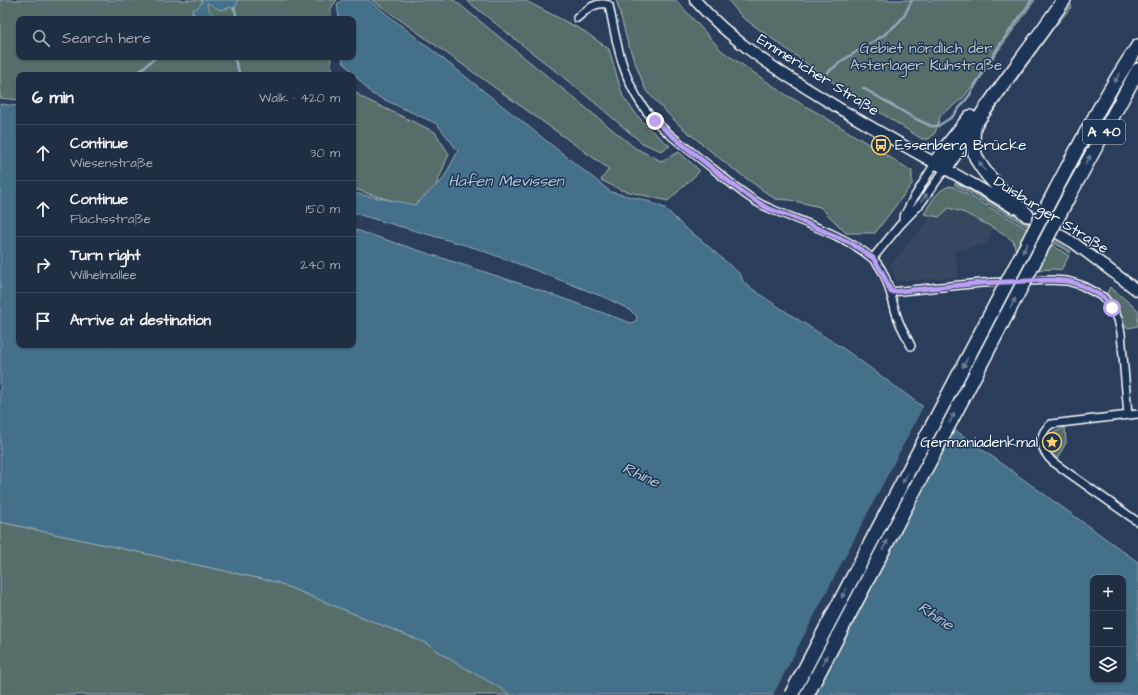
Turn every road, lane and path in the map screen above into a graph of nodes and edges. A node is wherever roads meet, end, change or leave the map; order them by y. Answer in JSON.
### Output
{"nodes":[{"id":1,"x":695,"y":0,"type":"edge"},
{"id":2,"x":1057,"y":0,"type":"edge"},
{"id":3,"x":1064,"y":0,"type":"edge"},
{"id":4,"x":577,"y":18,"type":"dead end"},
{"id":5,"x":1138,"y":46,"type":"edge"},
{"id":6,"x":1138,"y":70,"type":"edge"},
{"id":7,"x":974,"y":124,"type":"junction"},
{"id":8,"x":940,"y":166,"type":"junction"},
{"id":9,"x":1027,"y":215,"type":"junction"},
{"id":10,"x":900,"y":225,"type":"junction"},
{"id":11,"x":873,"y":258,"type":"junction"},
{"id":12,"x":1138,"y":291,"type":"edge"},
{"id":13,"x":891,"y":292,"type":"junction"},
{"id":14,"x":911,"y":346,"type":"dead end"},
{"id":15,"x":1138,"y":414,"type":"edge"},
{"id":16,"x":1128,"y":415,"type":"junction"},
{"id":17,"x":1138,"y":522,"type":"edge"},
{"id":18,"x":791,"y":695,"type":"edge"},
{"id":19,"x":806,"y":695,"type":"edge"}],
"edges":[{"from":1,"to":8,"type":"main road","name":"Emmericher Straße"},
{"from":2,"to":8,"type":"highway"},
{"from":3,"to":7,"type":"highway"},
{"from":4,"to":11,"type":"street"},
{"from":5,"to":18,"type":"highway","number":"A 40","one_way":true,"bridge":true},
{"from":19,"to":6,"type":"highway","number":"A 40","one_way":true,"bridge":true},
{"from":7,"to":8,"type":"highway"},
{"from":9,"to":7,"type":"highway","one_way":true},
{"from":8,"to":9,"type":"main road","name":"Duisburger Straße"},
{"from":8,"to":10,"type":"street"},
{"from":10,"to":8,"type":"street","one_way":true},
{"from":9,"to":12,"type":"main road","name":"Duisburger Straße"},
{"from":10,"to":11,"type":"street"},
{"from":11,"to":13,"type":"street"},
{"from":13,"to":14,"type":"street"},
{"from":13,"to":16,"type":"street"},
{"from":15,"to":16,"type":"street"},
{"from":16,"to":17,"type":"street"}]}
